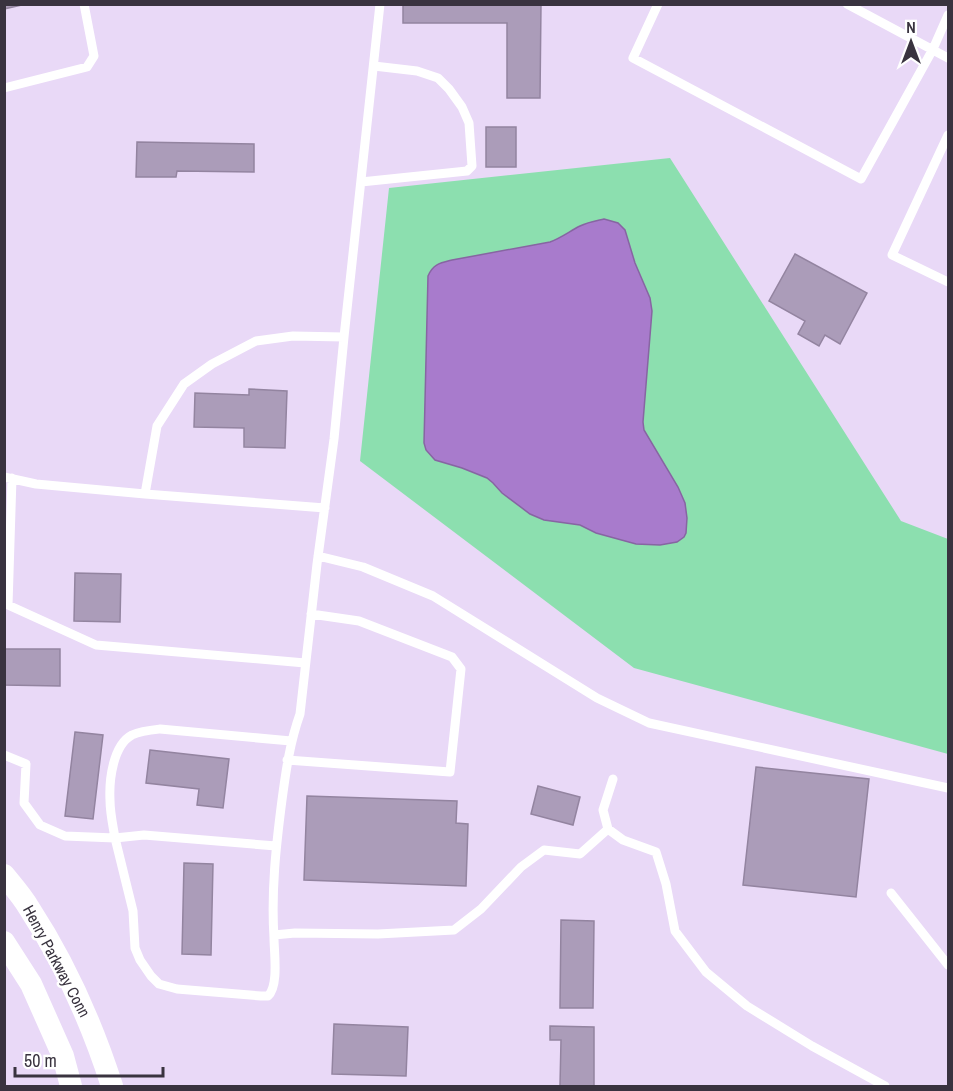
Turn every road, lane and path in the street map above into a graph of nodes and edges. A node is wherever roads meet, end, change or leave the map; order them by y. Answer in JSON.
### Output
{"nodes":[{"id":1,"x":84,"y":4,"type":"edge"},
{"id":2,"x":380,"y":4,"type":"edge"},
{"id":3,"x":658,"y":4,"type":"edge"},
{"id":4,"x":847,"y":4,"type":"edge"},
{"id":5,"x":948,"y":15,"type":"edge"},
{"id":6,"x":933,"y":49,"type":"junction"},
{"id":7,"x":948,"y":58,"type":"edge"},
{"id":8,"x":374,"y":66,"type":"junction"},
{"id":9,"x":4,"y":88,"type":"edge"},
{"id":10,"x":948,"y":135,"type":"edge"},
{"id":11,"x":361,"y":182,"type":"junction"},
{"id":12,"x":948,"y":282,"type":"edge"},
{"id":13,"x":344,"y":337,"type":"junction"},
{"id":14,"x":8,"y":478,"type":"edge"},
{"id":15,"x":145,"y":494,"type":"junction"},
{"id":16,"x":325,"y":508,"type":"junction"},
{"id":17,"x":318,"y":556,"type":"junction"},
{"id":18,"x":6,"y":604,"type":"edge"},
{"id":19,"x":311,"y":614,"type":"junction"},
{"id":20,"x":305,"y":663,"type":"junction"},
{"id":21,"x":291,"y":741,"type":"junction"},
{"id":22,"x":4,"y":755,"type":"edge"},
{"id":23,"x":287,"y":760,"type":"junction"},
{"id":24,"x":613,"y":779,"type":"dead end"},
{"id":25,"x":948,"y":788,"type":"edge"},
{"id":26,"x":608,"y":829,"type":"junction"},
{"id":27,"x":115,"y":838,"type":"junction"},
{"id":28,"x":276,"y":846,"type":"junction"},
{"id":29,"x":4,"y":875,"type":"edge"},
{"id":30,"x":891,"y":893,"type":"dead end"},
{"id":31,"x":274,"y":935,"type":"junction"},
{"id":32,"x":4,"y":942,"type":"edge"},
{"id":33,"x":948,"y":965,"type":"edge"},
{"id":34,"x":71,"y":1086,"type":"edge"},
{"id":35,"x":112,"y":1086,"type":"edge"},
{"id":36,"x":885,"y":1086,"type":"edge"}],
"edges":[{"from":1,"to":9,"type":"lane"},
{"from":2,"to":8,"type":"lane"},
{"from":3,"to":6,"type":"lane"},
{"from":4,"to":6,"type":"lane"},
{"from":5,"to":6,"type":"lane"},
{"from":6,"to":7,"type":"lane"},
{"from":8,"to":11,"type":"lane"},
{"from":8,"to":11,"type":"lane"},
{"from":10,"to":12,"type":"lane"},
{"from":11,"to":13,"type":"lane"},
{"from":13,"to":15,"type":"lane"},
{"from":13,"to":16,"type":"lane"},
{"from":14,"to":15,"type":"lane"},
{"from":14,"to":18,"type":"lane"},
{"from":15,"to":16,"type":"lane"},
{"from":16,"to":17,"type":"lane"},
{"from":17,"to":19,"type":"lane"},
{"from":17,"to":25,"type":"lane"},
{"from":18,"to":20,"type":"lane"},
{"from":19,"to":20,"type":"lane"},
{"from":19,"to":23,"type":"lane"},
{"from":20,"to":21,"type":"lane"},
{"from":21,"to":23,"type":"lane"},
{"from":21,"to":27,"type":"lane"},
{"from":22,"to":27,"type":"lane"},
{"from":23,"to":28,"type":"lane"},
{"from":24,"to":26,"type":"lane"},
{"from":26,"to":31,"type":"lane"},
{"from":26,"to":36,"type":"lane"},
{"from":27,"to":28,"type":"lane"},
{"from":27,"to":31,"type":"lane"},
{"from":28,"to":31,"type":"lane"},
{"from":29,"to":35,"type":"street","name":"Henry Parkway Conn"},
{"from":30,"to":33,"type":"lane"},
{"from":32,"to":34,"type":"street","name":"Henry Parkway Conn"}]}
